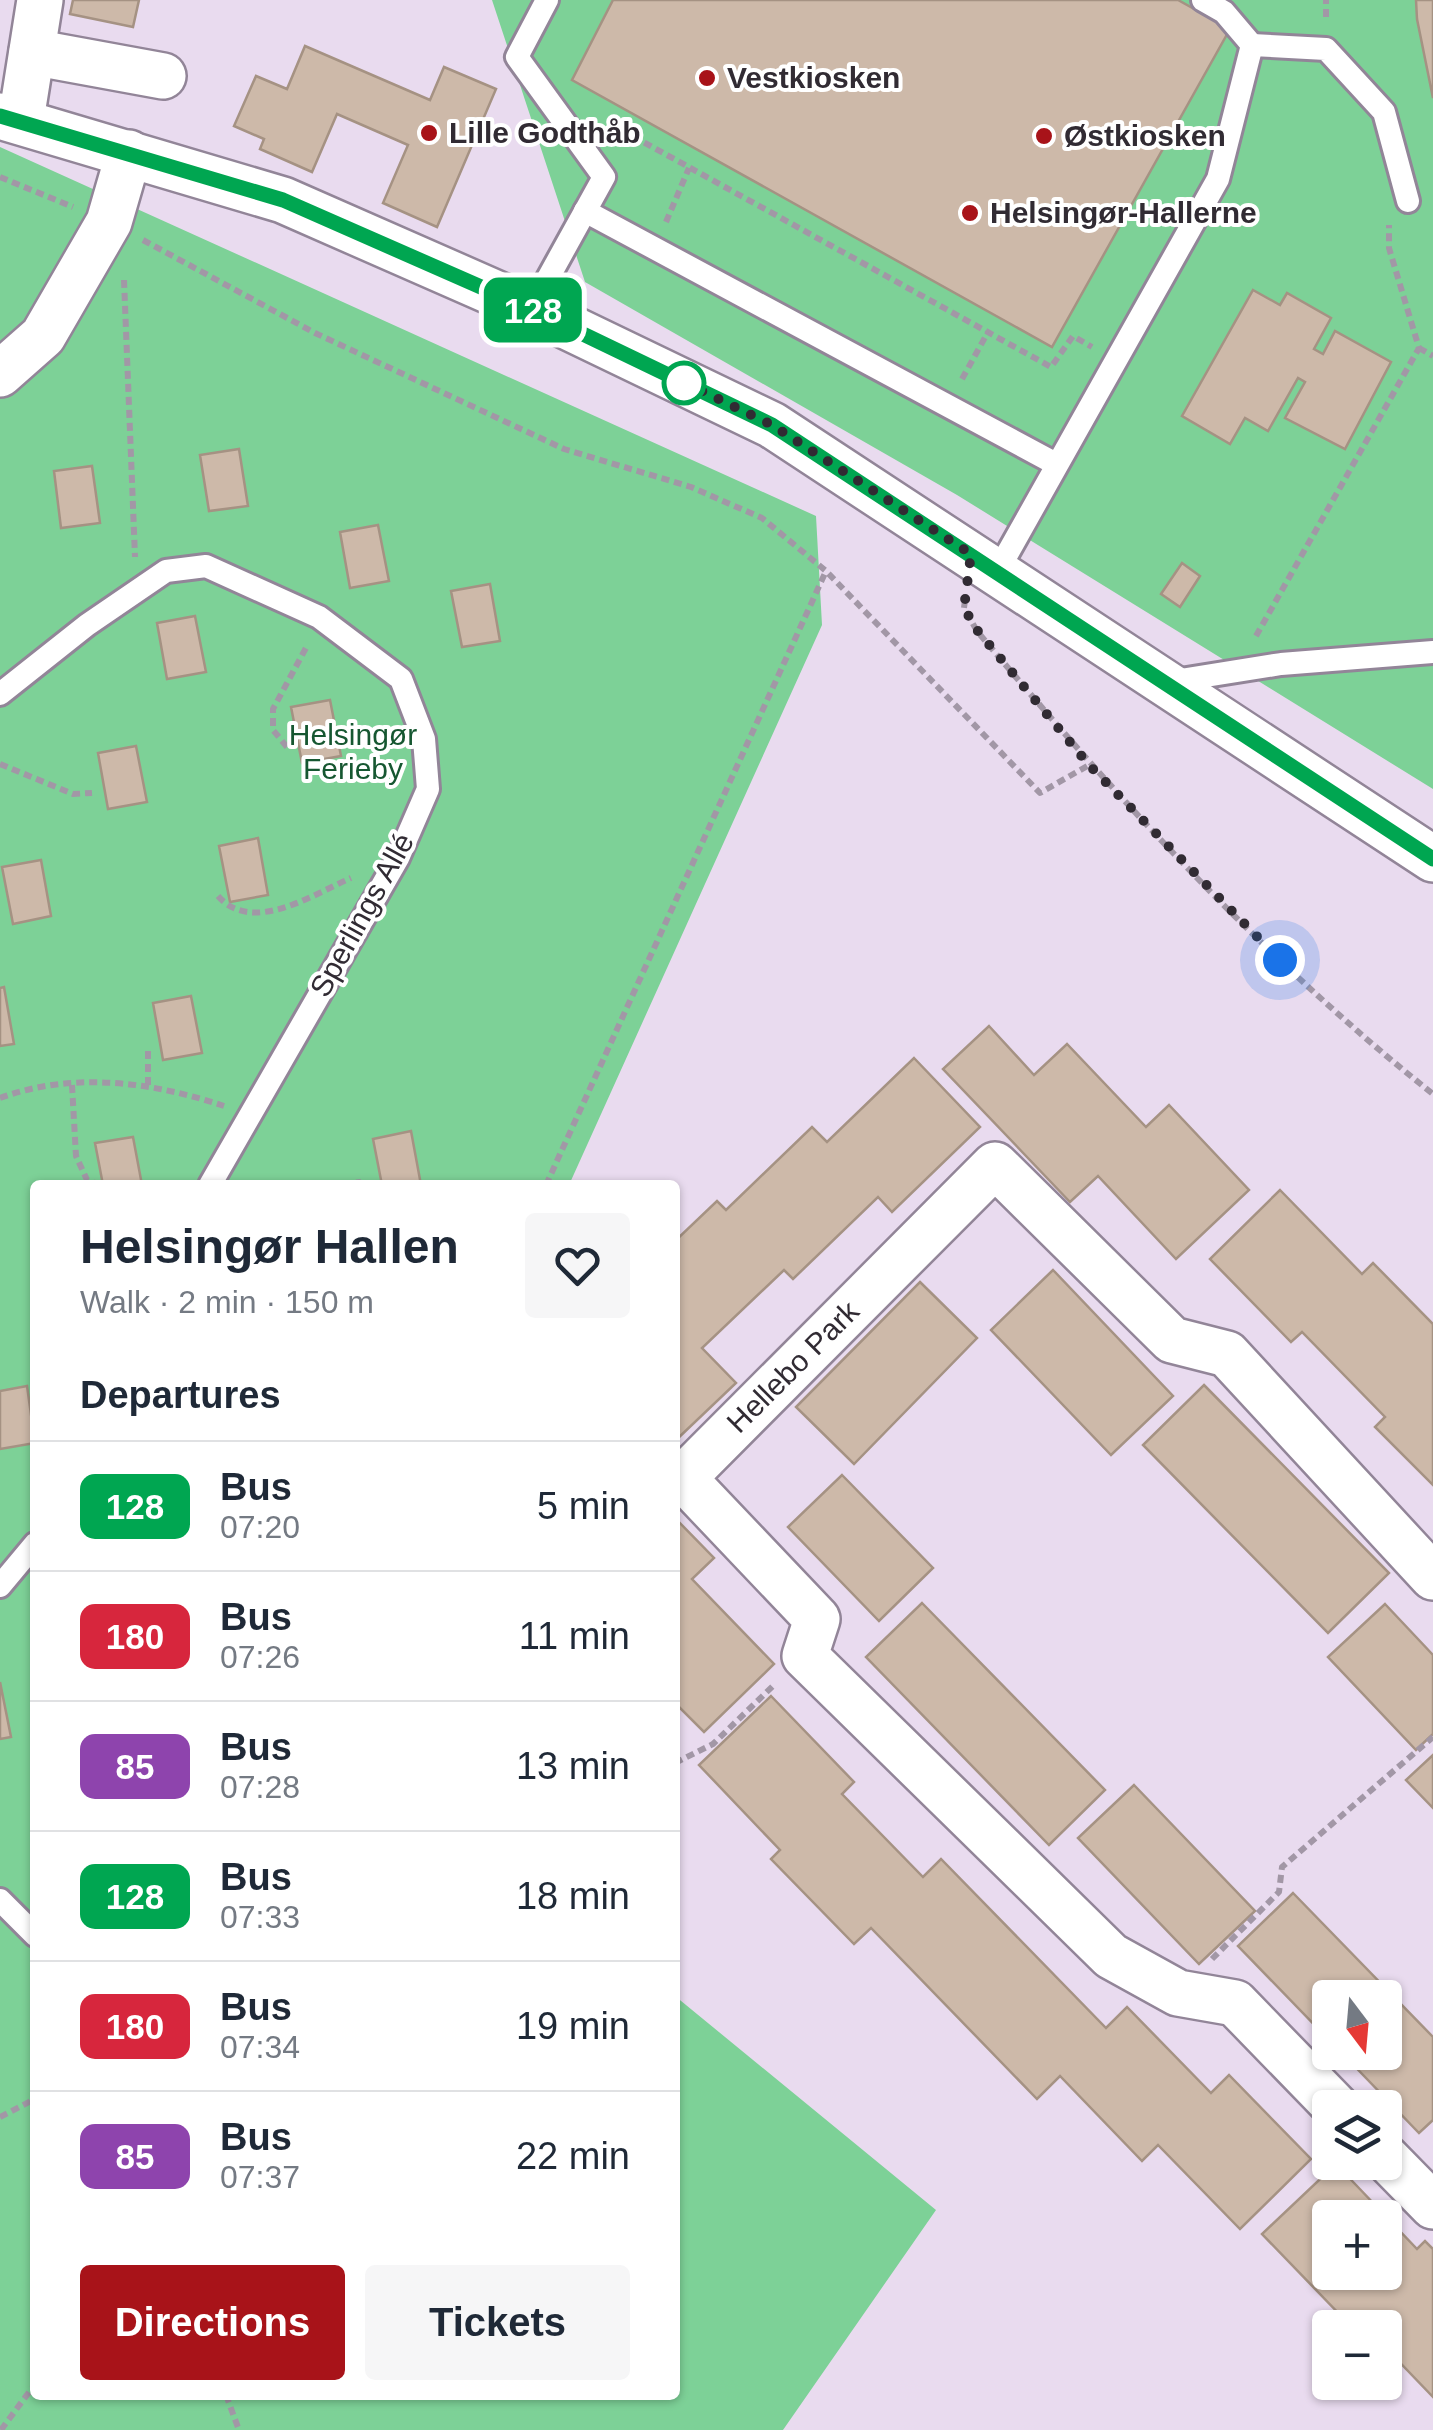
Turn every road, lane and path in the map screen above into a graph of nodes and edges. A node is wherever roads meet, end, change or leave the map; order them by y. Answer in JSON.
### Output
{"nodes":[{"id":1,"x":547,"y":0,"type":"edge"},
{"id":2,"x":1203,"y":0,"type":"edge"},
{"id":3,"x":27,"y":26,"type":"edge"},
{"id":4,"x":1252,"y":45,"type":"junction"},
{"id":5,"x":163,"y":76,"type":"dead end"},
{"id":6,"x":10,"y":118,"type":"edge"},
{"id":7,"x":582,"y":145,"type":"junction"},
{"id":8,"x":129,"y":154,"type":"junction"},
{"id":9,"x":689,"y":168,"type":"junction"},
{"id":10,"x":0,"y":177,"type":"edge"},
{"id":11,"x":1408,"y":200,"type":"joint"},
{"id":12,"x":585,"y":212,"type":"junction"},
{"id":13,"x":115,"y":225,"type":"junction"},
{"id":14,"x":654,"y":249,"type":"junction"},
{"id":15,"x":531,"y":309,"type":"junction"},
{"id":16,"x":988,"y":332,"type":"junction"},
{"id":17,"x":1419,"y":348,"type":"junction"},
{"id":18,"x":1433,"y":356,"type":"edge"},
{"id":19,"x":1114,"y":361,"type":"junction"},
{"id":20,"x":0,"y":374,"type":"edge"},
{"id":21,"x":948,"y":406,"type":"junction"},
{"id":22,"x":1056,"y":464,"type":"junction"},
{"id":23,"x":984,"y":563,"type":"junction"},
{"id":24,"x":826,"y":571,"type":"junction"},
{"id":25,"x":139,"y":589,"type":"junction"},
{"id":26,"x":319,"y":617,"type":"junction"},
{"id":27,"x":1433,"y":652,"type":"edge"},
{"id":28,"x":1236,"y":672,"type":"junction"},
{"id":29,"x":1164,"y":682,"type":"junction"},
{"id":30,"x":0,"y":694,"type":"edge"},
{"id":31,"x":287,"y":747,"type":"dead end"},
{"id":32,"x":0,"y":764,"type":"edge"},
{"id":33,"x":1089,"y":765,"type":"junction"},
{"id":34,"x":92,"y":794,"type":"dead end"},
{"id":35,"x":398,"y":858,"type":"junction"},
{"id":36,"x":1433,"y":859,"type":"edge"},
{"id":37,"x":218,"y":896,"type":"dead end"},
{"id":38,"x":148,"y":1046,"type":"dead end"},
{"id":39,"x":72,"y":1085,"type":"junction"},
{"id":40,"x":148,"y":1086,"type":"junction"},
{"id":41,"x":1433,"y":1094,"type":"edge"},
{"id":42,"x":0,"y":1098,"type":"edge"},
{"id":43,"x":249,"y":1114,"type":"junction"},
{"id":44,"x":87,"y":1180,"type":"edge"},
{"id":45,"x":213,"y":1180,"type":"edge"},
{"id":46,"x":548,"y":1180,"type":"edge"},
{"id":47,"x":30,"y":1550,"type":"edge"},
{"id":48,"x":1433,"y":1577,"type":"edge"},
{"id":49,"x":0,"y":1586,"type":"edge"},
{"id":50,"x":805,"y":1656,"type":"junction"},
{"id":51,"x":1433,"y":1738,"type":"edge"},
{"id":52,"x":680,"y":1760,"type":"edge"},
{"id":53,"x":0,"y":1900,"type":"edge"},
{"id":54,"x":30,"y":1930,"type":"edge"},
{"id":55,"x":1178,"y":1993,"type":"junction"},
{"id":56,"x":1320,"y":2090,"type":"edge"},
{"id":57,"x":30,"y":2101,"type":"edge"},
{"id":58,"x":0,"y":2117,"type":"edge"},
{"id":59,"x":1402,"y":2174,"type":"edge"},
{"id":60,"x":1433,"y":2206,"type":"edge"},
{"id":61,"x":30,"y":2391,"type":"edge"},
{"id":62,"x":228,"y":2400,"type":"edge"},
{"id":63,"x":1,"y":2430,"type":"edge"},
{"id":64,"x":239,"y":2430,"type":"edge"}],
"edges":[{"from":1,"to":7,"type":"lane"},
{"from":2,"to":4,"type":"lane"},
{"from":3,"to":5,"type":"street"},
{"from":3,"to":6,"type":"street"},
{"from":4,"to":11,"type":"lane"},
{"from":4,"to":19,"type":"lane"},
{"from":6,"to":8,"type":"street"},
{"from":7,"to":9,"type":"path"},
{"from":7,"to":12,"type":"lane"},
{"from":8,"to":13,"type":"street"},
{"from":8,"to":15,"type":"street"},
{"from":9,"to":14,"type":"path"},
{"from":9,"to":16,"type":"path"},
{"from":10,"to":13,"type":"path"},
{"from":11,"to":17,"type":"path"},
{"from":12,"to":14,"type":"lane"},
{"from":12,"to":15,"type":"lane"},
{"from":13,"to":20,"type":"street"},
{"from":13,"to":24,"type":"path"},
{"from":13,"to":25,"type":"path"},
{"from":14,"to":21,"type":"lane"},
{"from":15,"to":23,"type":"street"},
{"from":16,"to":19,"type":"path"},
{"from":16,"to":21,"type":"path"},
{"from":17,"to":18,"type":"path"},
{"from":17,"to":28,"type":"path"},
{"from":19,"to":22,"type":"lane"},
{"from":21,"to":22,"type":"lane"},
{"from":22,"to":23,"type":"lane"},
{"from":23,"to":29,"type":"street"},
{"from":23,"to":33,"type":"path"},
{"from":24,"to":33,"type":"path"},
{"from":24,"to":46,"type":"path"},
{"from":25,"to":26,"type":"lane","name":"Sperlings Allé"},
{"from":25,"to":30,"type":"lane","name":"Sperlings Allé"},
{"from":26,"to":31,"type":"path"},
{"from":26,"to":35,"type":"lane","name":"Sperlings Allé"},
{"from":27,"to":28,"type":"lane"},
{"from":28,"to":29,"type":"lane"},
{"from":29,"to":36,"type":"street"},
{"from":32,"to":34,"type":"path"},
{"from":33,"to":41,"type":"path"},
{"from":35,"to":37,"type":"path"},
{"from":35,"to":43,"type":"lane","name":"Sperlings Allé"},
{"from":38,"to":40,"type":"path"},
{"from":39,"to":40,"type":"path"},
{"from":39,"to":42,"type":"path"},
{"from":39,"to":44,"type":"path"},
{"from":40,"to":43,"type":"path"},
{"from":43,"to":45,"type":"lane","name":"Sperlings Allé"},
{"from":47,"to":49,"type":"lane"},
{"from":48,"to":50,"type":"street","name":"Hellebo Park"},
{"from":50,"to":52,"type":"path"},
{"from":50,"to":55,"type":"street"},
{"from":51,"to":55,"type":"path"},
{"from":53,"to":54,"type":"lane"},
{"from":55,"to":56,"type":"street"},
{"from":57,"to":58,"type":"path"},
{"from":59,"to":60,"type":"street"},
{"from":61,"to":63,"type":"path"},
{"from":62,"to":64,"type":"path"}]}
